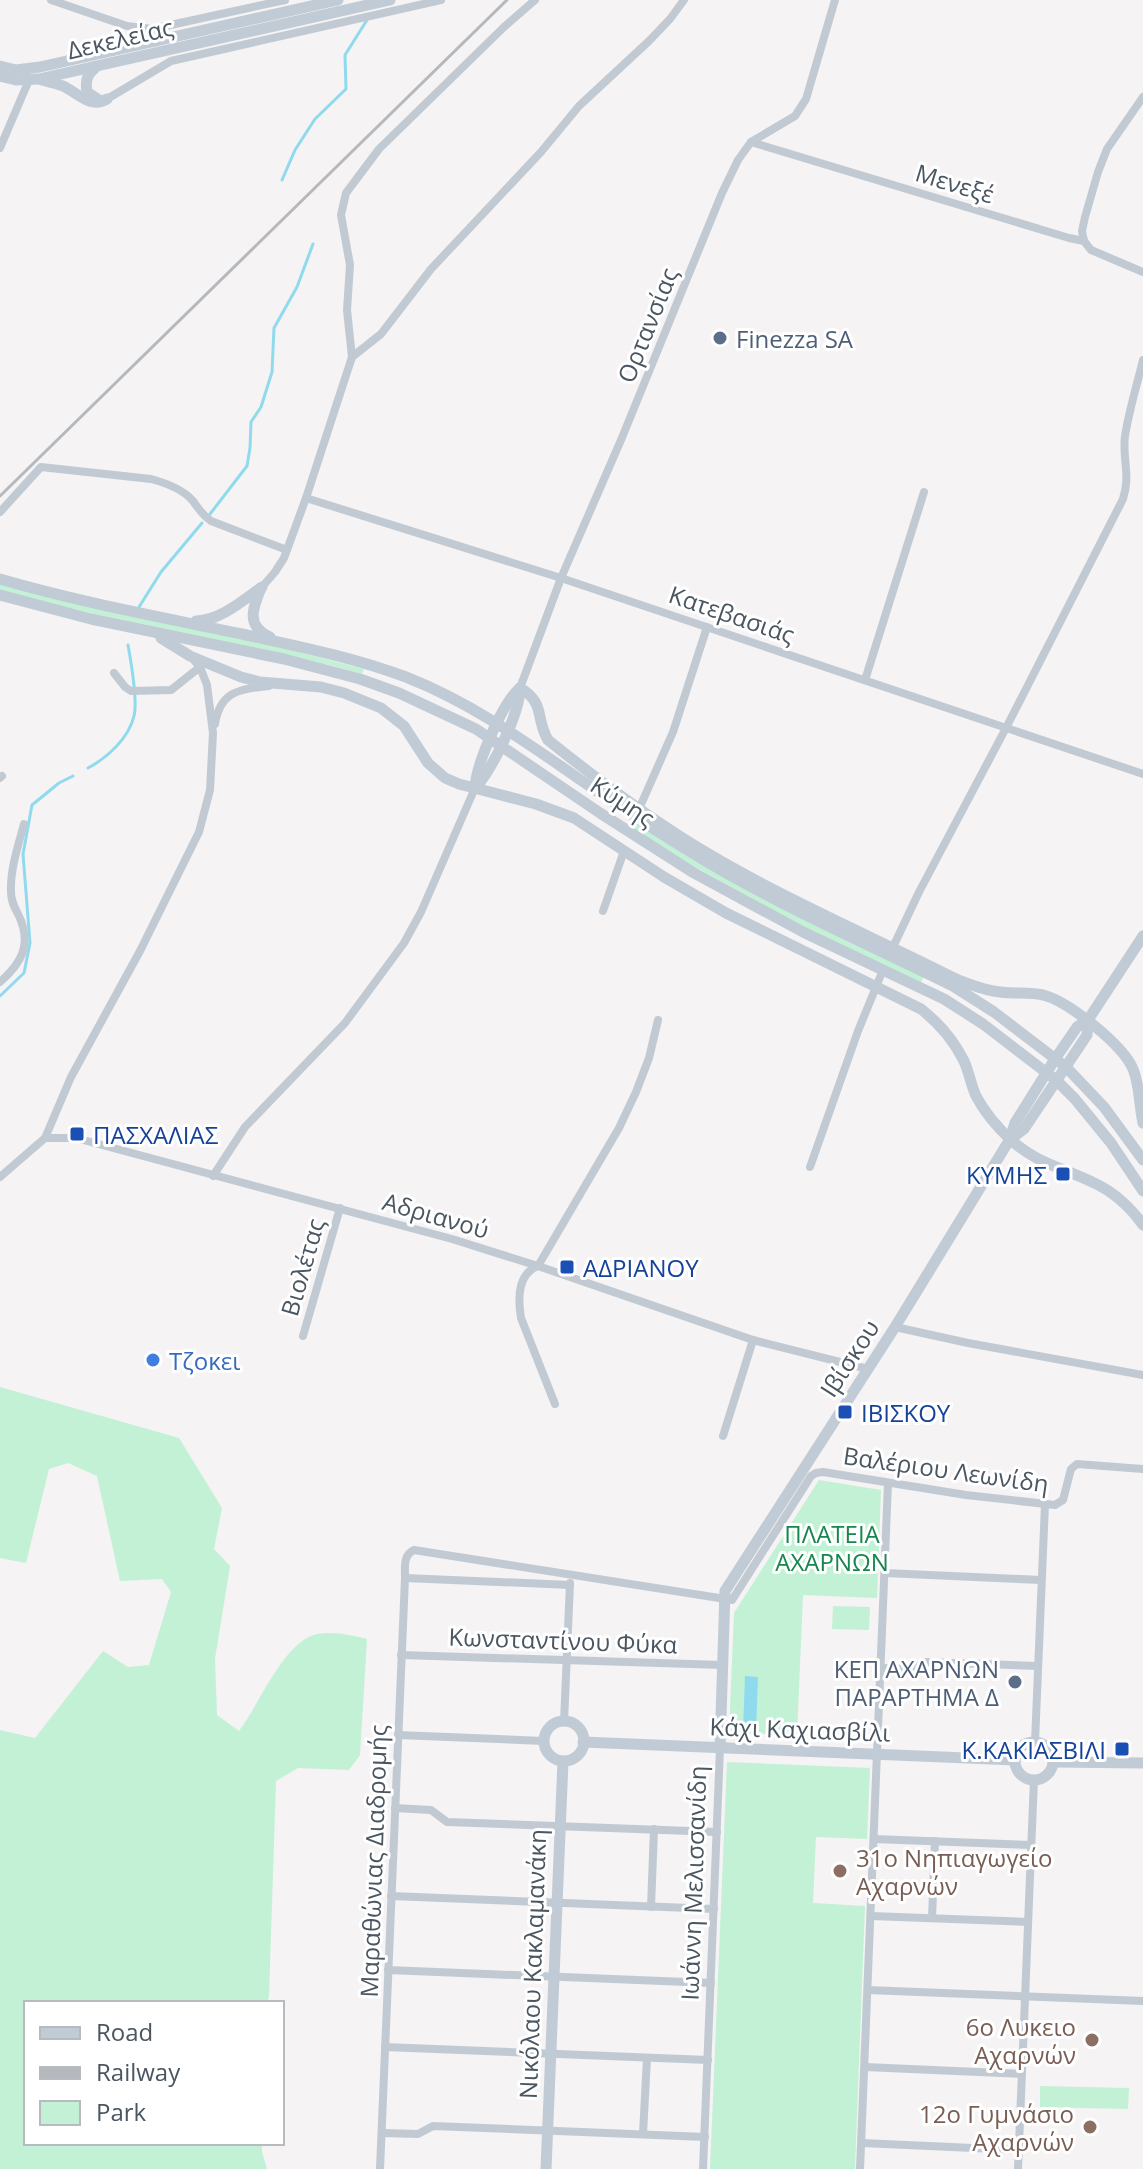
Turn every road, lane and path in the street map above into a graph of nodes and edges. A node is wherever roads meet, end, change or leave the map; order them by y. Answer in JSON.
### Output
{"nodes":[{"id":1,"x":51,"y":0,"type":"edge"},
{"id":2,"x":285,"y":0,"type":"edge"},
{"id":3,"x":338,"y":0,"type":"edge"},
{"id":4,"x":390,"y":0,"type":"edge"},
{"id":5,"x":441,"y":0,"type":"edge"},
{"id":6,"x":535,"y":0,"type":"edge"},
{"id":7,"x":684,"y":0,"type":"edge"},
{"id":8,"x":835,"y":0,"type":"edge"},
{"id":9,"x":348,"y":15,"type":"junction"},
{"id":10,"x":0,"y":66,"type":"edge"},
{"id":11,"x":98,"y":66,"type":"junction"},
{"id":12,"x":0,"y":76,"type":"edge"},
{"id":13,"x":28,"y":80,"type":"junction"},
{"id":14,"x":0,"y":88,"type":"edge"},
{"id":15,"x":1143,"y":97,"type":"edge"},
{"id":16,"x":107,"y":99,"type":"junction"},
{"id":17,"x":751,"y":142,"type":"junction"},
{"id":18,"x":0,"y":148,"type":"edge"},
{"id":19,"x":1084,"y":241,"type":"junction"},
{"id":20,"x":1143,"y":272,"type":"edge"},
{"id":21,"x":352,"y":357,"type":"junction"},
{"id":22,"x":1143,"y":360,"type":"edge"},
{"id":23,"x":924,"y":492,"type":"dead end"},
{"id":24,"x":306,"y":498,"type":"junction"},
{"id":25,"x":0,"y":512,"type":"edge"},
{"id":26,"x":287,"y":550,"type":"junction"},
{"id":27,"x":561,"y":578,"type":"junction"},
{"id":28,"x":0,"y":579,"type":"edge"},
{"id":29,"x":262,"y":587,"type":"junction"},
{"id":30,"x":0,"y":595,"type":"edge"},
{"id":31,"x":182,"y":622,"type":"junction"},
{"id":32,"x":707,"y":627,"type":"junction"},
{"id":33,"x":152,"y":632,"type":"junction"},
{"id":34,"x":286,"y":643,"type":"junction"},
{"id":35,"x":190,"y":656,"type":"junction"},
{"id":36,"x":200,"y":667,"type":"junction"},
{"id":37,"x":114,"y":673,"type":"dead end"},
{"id":38,"x":865,"y":680,"type":"junction"},
{"id":39,"x":285,"y":685,"type":"junction"},
{"id":40,"x":520,"y":688,"type":"junction"},
{"id":41,"x":503,"y":727,"type":"junction"},
{"id":42,"x":1006,"y":728,"type":"junction"},
{"id":43,"x":213,"y":733,"type":"junction"},
{"id":44,"x":496,"y":742,"type":"junction"},
{"id":45,"x":1143,"y":774,"type":"edge"},
{"id":46,"x":475,"y":788,"type":"junction"},
{"id":47,"x":639,"y":809,"type":"junction"},
{"id":48,"x":24,"y":824,"type":"dead end"},
{"id":49,"x":624,"y":851,"type":"junction"},
{"id":50,"x":603,"y":911,"type":"dead end"},
{"id":51,"x":1143,"y":936,"type":"edge"},
{"id":52,"x":893,"y":947,"type":"junction"},
{"id":53,"x":883,"y":970,"type":"junction"},
{"id":54,"x":0,"y":982,"type":"edge"},
{"id":55,"x":876,"y":986,"type":"junction"},
{"id":56,"x":658,"y":1020,"type":"dead end"},
{"id":57,"x":1088,"y":1020,"type":"junction"},
{"id":58,"x":1060,"y":1063,"type":"junction"},
{"id":59,"x":1052,"y":1076,"type":"junction"},
{"id":60,"x":1143,"y":1123,"type":"edge"},
{"id":61,"x":45,"y":1138,"type":"junction"},
{"id":62,"x":1010,"y":1139,"type":"junction"},
{"id":63,"x":1143,"y":1160,"type":"edge"},
{"id":64,"x":810,"y":1167,"type":"dead end"},
{"id":65,"x":213,"y":1176,"type":"junction"},
{"id":66,"x":0,"y":1177,"type":"edge"},
{"id":67,"x":1143,"y":1191,"type":"edge"},
{"id":68,"x":340,"y":1208,"type":"junction"},
{"id":69,"x":1143,"y":1225,"type":"edge"},
{"id":70,"x":538,"y":1266,"type":"junction"},
{"id":71,"x":895,"y":1327,"type":"junction"},
{"id":72,"x":303,"y":1336,"type":"dead end"},
{"id":73,"x":753,"y":1340,"type":"junction"},
{"id":74,"x":868,"y":1369,"type":"junction"},
{"id":75,"x":1143,"y":1375,"type":"edge"},
{"id":76,"x":555,"y":1404,"type":"dead end"},
{"id":77,"x":723,"y":1436,"type":"dead end"},
{"id":78,"x":1143,"y":1469,"type":"edge"},
{"id":79,"x":888,"y":1483,"type":"junction"},
{"id":80,"x":1045,"y":1504,"type":"junction"},
{"id":81,"x":885,"y":1573,"type":"junction"},
{"id":82,"x":571,"y":1574,"type":"junction"},
{"id":83,"x":405,"y":1578,"type":"junction"},
{"id":84,"x":1041,"y":1580,"type":"junction"},
{"id":85,"x":570,"y":1585,"type":"junction"},
{"id":86,"x":725,"y":1599,"type":"junction"},
{"id":87,"x":401,"y":1655,"type":"junction"},
{"id":88,"x":566,"y":1658,"type":"junction"},
{"id":89,"x":723,"y":1665,"type":"junction"},
{"id":90,"x":1038,"y":1666,"type":"junction"},
{"id":91,"x":881,"y":1668,"type":"junction"},
{"id":92,"x":564,"y":1722,"type":"junction"},
{"id":93,"x":398,"y":1735,"type":"junction"},
{"id":94,"x":544,"y":1741,"type":"junction"},
{"id":95,"x":583,"y":1742,"type":"junction"},
{"id":96,"x":1035,"y":1742,"type":"junction"},
{"id":97,"x":720,"y":1748,"type":"junction"},
{"id":98,"x":878,"y":1754,"type":"junction"},
{"id":99,"x":1015,"y":1760,"type":"junction"},
{"id":100,"x":563,"y":1761,"type":"junction"},
{"id":101,"x":1053,"y":1762,"type":"junction"},
{"id":102,"x":1140,"y":1765,"type":"edge"},
{"id":103,"x":1034,"y":1779,"type":"junction"},
{"id":104,"x":395,"y":1808,"type":"junction"},
{"id":105,"x":560,"y":1826,"type":"junction"},
{"id":106,"x":654,"y":1829,"type":"junction"},
{"id":107,"x":717,"y":1832,"type":"junction"},
{"id":108,"x":874,"y":1839,"type":"junction"},
{"id":109,"x":935,"y":1841,"type":"junction"},
{"id":110,"x":1031,"y":1845,"type":"junction"},
{"id":111,"x":391,"y":1896,"type":"junction"},
{"id":112,"x":557,"y":1903,"type":"junction"},
{"id":113,"x":651,"y":1907,"type":"junction"},
{"id":114,"x":714,"y":1909,"type":"junction"},
{"id":115,"x":871,"y":1916,"type":"junction"},
{"id":116,"x":932,"y":1918,"type":"junction"},
{"id":117,"x":1028,"y":1922,"type":"junction"},
{"id":118,"x":388,"y":1970,"type":"junction"},
{"id":119,"x":554,"y":1977,"type":"junction"},
{"id":120,"x":711,"y":1983,"type":"junction"},
{"id":121,"x":868,"y":1990,"type":"junction"},
{"id":122,"x":1025,"y":1997,"type":"junction"},
{"id":123,"x":1143,"y":2001,"type":"edge"},
{"id":124,"x":385,"y":2047,"type":"junction"},
{"id":125,"x":550,"y":2054,"type":"junction"},
{"id":126,"x":647,"y":2058,"type":"junction"},
{"id":127,"x":708,"y":2060,"type":"junction"},
{"id":128,"x":865,"y":2067,"type":"junction"},
{"id":129,"x":1022,"y":2074,"type":"junction"},
{"id":130,"x":547,"y":2130,"type":"junction"},
{"id":131,"x":382,"y":2133,"type":"junction"},
{"id":132,"x":643,"y":2134,"type":"junction"},
{"id":133,"x":705,"y":2137,"type":"junction"},
{"id":134,"x":862,"y":2143,"type":"junction"},
{"id":135,"x":1019,"y":2150,"type":"junction"},
{"id":136,"x":380,"y":2169,"type":"edge"},
{"id":137,"x":546,"y":2169,"type":"edge"},
{"id":138,"x":703,"y":2169,"type":"edge"},
{"id":139,"x":860,"y":2169,"type":"edge"},
{"id":140,"x":1018,"y":2169,"type":"edge"}],
"edges":[{"from":1,"to":2,"type":"street"},
{"from":3,"to":10,"type":"street","name":"Δεκελείας"},
{"from":4,"to":9,"type":"street","name":"Δεκελείας"},
{"from":5,"to":9,"type":"street"},
{"from":6,"to":21,"type":"street"},
{"from":7,"to":21,"type":"street"},
{"from":8,"to":17,"type":"street","name":"Ορτανσίας"},
{"from":9,"to":11,"type":"street","name":"Δεκελείας"},
{"from":9,"to":16,"type":"street"},
{"from":11,"to":13,"type":"street","name":"Δεκελείας"},
{"from":11,"to":16,"type":"street"},
{"from":12,"to":13,"type":"street","name":"Δεκελείας"},
{"from":13,"to":14,"type":"street"},
{"from":13,"to":16,"type":"street"},
{"from":13,"to":18,"type":"street"},
{"from":15,"to":19,"type":"street"},
{"from":17,"to":19,"type":"street","name":"Μενεξέ"},
{"from":17,"to":27,"type":"street","name":"Ορτανσίας"},
{"from":19,"to":20,"type":"street","name":"Μενεξέ"},
{"from":21,"to":24,"type":"street"},
{"from":22,"to":42,"type":"street"},
{"from":23,"to":38,"type":"street"},
{"from":24,"to":26,"type":"street"},
{"from":24,"to":27,"type":"street","name":"Κατεβασιάς"},
{"from":25,"to":26,"type":"street"},
{"from":26,"to":29,"type":"street"},
{"from":27,"to":32,"type":"street","name":"Κατεβασιάς"},
{"from":27,"to":40,"type":"street","name":"Ορτανσίας"},
{"from":28,"to":31,"type":"street","name":"Κύμης"},
{"from":29,"to":31,"type":"street"},
{"from":29,"to":34,"type":"street"},
{"from":30,"to":33,"type":"street","name":"Κύμης"},
{"from":31,"to":34,"type":"street","name":"Κύμης"},
{"from":32,"to":38,"type":"street","name":"Κατεβασιάς"},
{"from":32,"to":47,"type":"street"},
{"from":33,"to":35,"type":"street"},
{"from":33,"to":44,"type":"street","name":"Κύμης"},
{"from":34,"to":41,"type":"street","name":"Κύμης"},
{"from":35,"to":36,"type":"street"},
{"from":35,"to":39,"type":"street"},
{"from":36,"to":37,"type":"street"},
{"from":36,"to":43,"type":"street"},
{"from":38,"to":42,"type":"street","name":"Κατεβασιάς"},
{"from":39,"to":43,"type":"street"},
{"from":39,"to":46,"type":"street"},
{"from":40,"to":41,"type":"street"},
{"from":40,"to":47,"type":"street"},
{"from":41,"to":44,"type":"street"},
{"from":41,"to":58,"type":"street","name":"Κύμης"},
{"from":42,"to":45,"type":"street","name":"Κατεβασιάς"},
{"from":42,"to":52,"type":"street"},
{"from":43,"to":61,"type":"street"},
{"from":44,"to":46,"type":"street"},
{"from":44,"to":53,"type":"street","name":"Κύμης"},
{"from":46,"to":49,"type":"street"},
{"from":46,"to":65,"type":"street"},
{"from":47,"to":52,"type":"street"},
{"from":48,"to":54,"type":"street"},
{"from":49,"to":50,"type":"street"},
{"from":49,"to":55,"type":"street"},
{"from":51,"to":57,"type":"street","name":"Ιβίσκου"},
{"from":52,"to":57,"type":"street"},
{"from":53,"to":55,"type":"street"},
{"from":53,"to":59,"type":"street","name":"Κύμης"},
{"from":55,"to":62,"type":"street"},
{"from":55,"to":64,"type":"street"},
{"from":56,"to":70,"type":"street"},
{"from":57,"to":58,"type":"street","name":"Ιβίσκου"},
{"from":57,"to":60,"type":"street"},
{"from":58,"to":59,"type":"street","name":"Ιβίσκου"},
{"from":58,"to":63,"type":"street","name":"Κύμης"},
{"from":59,"to":62,"type":"street","name":"Ιβίσκου"},
{"from":59,"to":67,"type":"street","name":"Κύμης"},
{"from":61,"to":65,"type":"street","name":"Αδριανού"},
{"from":61,"to":66,"type":"street"},
{"from":62,"to":69,"type":"street"},
{"from":62,"to":71,"type":"street","name":"Ιβίσκου"},
{"from":65,"to":68,"type":"street","name":"Αδριανού"},
{"from":68,"to":70,"type":"street","name":"Αδριανού"},
{"from":68,"to":72,"type":"street","name":"Βιολέτας"},
{"from":70,"to":73,"type":"street","name":"Αδριανού"},
{"from":70,"to":76,"type":"street"},
{"from":71,"to":74,"type":"street","name":"Ιβίσκου"},
{"from":71,"to":75,"type":"street"},
{"from":73,"to":74,"type":"street","name":"Αδριανού"},
{"from":73,"to":77,"type":"street"},
{"from":74,"to":86,"type":"street","name":"Ιβίσκου"},
{"from":78,"to":80,"type":"street","name":"Βαλέριου Λεωνίδη"},
{"from":79,"to":80,"type":"street","name":"Βαλέριου Λεωνίδη"},
{"from":79,"to":81,"type":"street"},
{"from":79,"to":86,"type":"street","name":"Βαλέριου Λεωνίδη"},
{"from":80,"to":84,"type":"street"},
{"from":81,"to":84,"type":"street"},
{"from":81,"to":91,"type":"street"},
{"from":82,"to":83,"type":"street","name":"Μαραθώνιας Διαδρομής"},
{"from":82,"to":85,"type":"street"},
{"from":82,"to":86,"type":"street"},
{"from":83,"to":85,"type":"street"},
{"from":83,"to":87,"type":"street","name":"Μαραθώνιας Διαδρομής"},
{"from":84,"to":90,"type":"street"},
{"from":85,"to":88,"type":"street"},
{"from":86,"to":89,"type":"street","name":"Ιωάννη Μελισσανίδη"},
{"from":87,"to":88,"type":"street","name":"Κωνσταντίνου Φύκα"},
{"from":87,"to":93,"type":"street","name":"Μαραθώνιας Διαδρομής"},
{"from":88,"to":89,"type":"street","name":"Κωνσταντίνου Φύκα"},
{"from":88,"to":92,"type":"street"},
{"from":89,"to":97,"type":"street","name":"Ιωάννη Μελισσανίδη"},
{"from":90,"to":91,"type":"street"},
{"from":90,"to":96,"type":"street"},
{"from":91,"to":98,"type":"street"},
{"from":92,"to":94,"type":"street"},
{"from":92,"to":95,"type":"street"},
{"from":93,"to":94,"type":"street"},
{"from":93,"to":104,"type":"street","name":"Μαραθώνιας Διαδρομής"},
{"from":94,"to":100,"type":"street"},
{"from":95,"to":97,"type":"street","name":"Κάχι Καχιασβίλι"},
{"from":95,"to":100,"type":"street"},
{"from":96,"to":99,"type":"street"},
{"from":96,"to":101,"type":"street"},
{"from":97,"to":98,"type":"street","name":"Κάχι Καχιασβίλι"},
{"from":97,"to":107,"type":"street","name":"Ιωάννη Μελισσανίδη"},
{"from":98,"to":99,"type":"street","name":"Κάχι Καχιασβίλι"},
{"from":98,"to":108,"type":"street"},
{"from":99,"to":103,"type":"street"},
{"from":100,"to":105,"type":"street","name":"Νικόλαου Κακλαμανάκη"},
{"from":101,"to":102,"type":"street"},
{"from":101,"to":103,"type":"street"},
{"from":103,"to":110,"type":"street"},
{"from":104,"to":105,"type":"street"},
{"from":104,"to":111,"type":"street","name":"Μαραθώνιας Διαδρομής"},
{"from":105,"to":106,"type":"street"},
{"from":105,"to":112,"type":"street","name":"Νικόλαου Κακλαμανάκη"},
{"from":106,"to":107,"type":"street"},
{"from":106,"to":113,"type":"street"},
{"from":107,"to":114,"type":"street","name":"Ιωάννη Μελισσανίδη"},
{"from":108,"to":109,"type":"street"},
{"from":108,"to":115,"type":"street"},
{"from":109,"to":110,"type":"street"},
{"from":109,"to":116,"type":"street"},
{"from":110,"to":117,"type":"street"},
{"from":111,"to":112,"type":"street"},
{"from":111,"to":118,"type":"street","name":"Μαραθώνιας Διαδρομής"},
{"from":112,"to":113,"type":"street"},
{"from":112,"to":119,"type":"street","name":"Νικόλαου Κακλαμανάκη"},
{"from":113,"to":114,"type":"street"},
{"from":114,"to":120,"type":"street","name":"Ιωάννη Μελισσανίδη"},
{"from":115,"to":116,"type":"street"},
{"from":115,"to":121,"type":"street"},
{"from":116,"to":117,"type":"street"},
{"from":117,"to":122,"type":"street"},
{"from":118,"to":119,"type":"street"},
{"from":118,"to":124,"type":"street","name":"Μαραθώνιας Διαδρομής"},
{"from":119,"to":120,"type":"street"},
{"from":119,"to":125,"type":"street","name":"Νικόλαου Κακλαμανάκη"},
{"from":120,"to":127,"type":"street","name":"Ιωάννη Μελισσανίδη"},
{"from":121,"to":122,"type":"street"},
{"from":121,"to":128,"type":"street"},
{"from":122,"to":123,"type":"street"},
{"from":122,"to":129,"type":"street"},
{"from":124,"to":125,"type":"street"},
{"from":124,"to":131,"type":"street","name":"Μαραθώνιας Διαδρομής"},
{"from":125,"to":126,"type":"street"},
{"from":125,"to":130,"type":"street","name":"Νικόλαου Κακλαμανάκη"},
{"from":126,"to":127,"type":"street"},
{"from":126,"to":132,"type":"street"},
{"from":127,"to":133,"type":"street","name":"Ιωάννη Μελισσανίδη"},
{"from":128,"to":129,"type":"street"},
{"from":128,"to":134,"type":"street"},
{"from":129,"to":135,"type":"street"},
{"from":130,"to":131,"type":"street"},
{"from":130,"to":132,"type":"street"},
{"from":130,"to":137,"type":"street","name":"Νικόλαου Κακλαμανάκη"},
{"from":131,"to":136,"type":"street","name":"Μαραθώνιας Διαδρομής"},
{"from":132,"to":133,"type":"street"},
{"from":133,"to":138,"type":"street","name":"Ιωάννη Μελισσανίδη"},
{"from":134,"to":135,"type":"street"},
{"from":134,"to":139,"type":"street"},
{"from":135,"to":140,"type":"street"}]}
